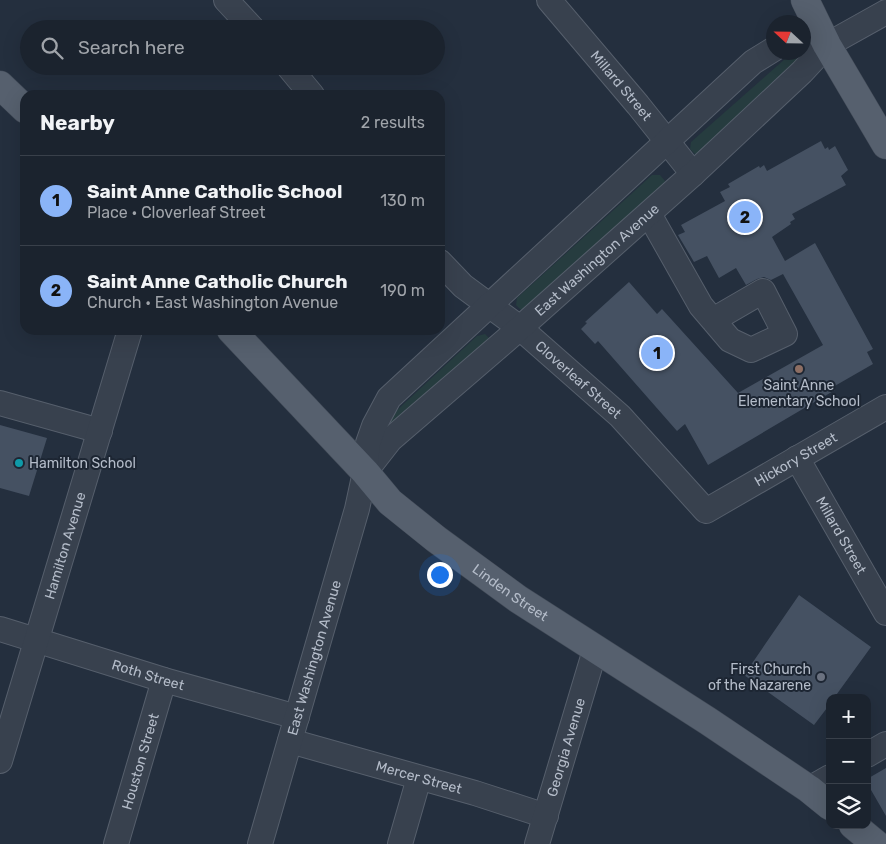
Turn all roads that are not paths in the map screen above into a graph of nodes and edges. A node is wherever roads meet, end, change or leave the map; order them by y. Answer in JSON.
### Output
{"nodes":[{"id":1,"x":226,"y":0,"type":"edge"},
{"id":2,"x":549,"y":0,"type":"edge"},
{"id":3,"x":805,"y":0,"type":"edge"},
{"id":4,"x":886,"y":12,"type":"edge"},
{"id":5,"x":245,"y":20,"type":"edge"},
{"id":6,"x":815,"y":43,"type":"edge"},
{"id":7,"x":766,"y":54,"type":"edge"},
{"id":8,"x":295,"y":75,"type":"edge"},
{"id":9,"x":0,"y":85,"type":"edge"},
{"id":10,"x":308,"y":90,"type":"edge"},
{"id":11,"x":20,"y":104,"type":"edge"},
{"id":12,"x":667,"y":142,"type":"junction"},
{"id":13,"x":886,"y":145,"type":"edge"},
{"id":14,"x":693,"y":174,"type":"junction"},
{"id":15,"x":648,"y":214,"type":"junction"},
{"id":16,"x":445,"y":267,"type":"edge"},
{"id":17,"x":491,"y":305,"type":"junction"},
{"id":18,"x":713,"y":320,"type":"dead end"},
{"id":19,"x":520,"y":328,"type":"junction"},
{"id":20,"x":129,"y":335,"type":"edge"},
{"id":21,"x":236,"y":335,"type":"edge"},
{"id":22,"x":0,"y":403,"type":"edge"},
{"id":23,"x":886,"y":407,"type":"edge"},
{"id":24,"x":100,"y":431,"type":"junction"},
{"id":25,"x":797,"y":458,"type":"junction"},
{"id":26,"x":366,"y":472,"type":"junction"},
{"id":27,"x":706,"y":511,"type":"joint"},
{"id":28,"x":886,"y":613,"type":"edge"},
{"id":29,"x":0,"y":629,"type":"edge"},
{"id":30,"x":36,"y":640,"type":"junction"},
{"id":31,"x":596,"y":650,"type":"junction"},
{"id":32,"x":164,"y":680,"type":"junction"},
{"id":33,"x":297,"y":717,"type":"junction"},
{"id":34,"x":290,"y":741,"type":"junction"},
{"id":35,"x":886,"y":744,"type":"edge"},
{"id":36,"x":871,"y":753,"type":"edge"},
{"id":37,"x":0,"y":761,"type":"edge"},
{"id":38,"x":419,"y":778,"type":"junction"},
{"id":39,"x":819,"y":783,"type":"edge"},
{"id":40,"x":826,"y":798,"type":"edge"},
{"id":41,"x":546,"y":816,"type":"junction"},
{"id":42,"x":858,"y":829,"type":"edge"},
{"id":43,"x":116,"y":844,"type":"edge"},
{"id":44,"x":260,"y":844,"type":"edge"},
{"id":45,"x":400,"y":844,"type":"edge"},
{"id":46,"x":537,"y":844,"type":"edge"},
{"id":47,"x":876,"y":844,"type":"edge"}],
"edges":[{"from":1,"to":5,"type":"street"},
{"from":2,"to":12,"type":"street","name":"Millard Street"},
{"from":3,"to":6,"type":"main road"},
{"from":4,"to":6,"type":"street","name":"East Washington Avenue"},
{"from":6,"to":13,"type":"main road"},
{"from":6,"to":14,"type":"street","name":"East Washington Avenue"},
{"from":7,"to":12,"type":"street","name":"East Washington Avenue"},
{"from":8,"to":10,"type":"street"},
{"from":9,"to":11,"type":"main road"},
{"from":12,"to":14,"type":"street","name":"Millard Street"},
{"from":12,"to":17,"type":"street","name":"East Washington Avenue"},
{"from":14,"to":15,"type":"street","name":"East Washington Avenue"},
{"from":15,"to":18,"type":"street"},
{"from":15,"to":19,"type":"street","name":"East Washington Avenue"},
{"from":16,"to":17,"type":"street","name":"Cloverleaf Street"},
{"from":17,"to":19,"type":"street","name":"Cloverleaf Street"},
{"from":17,"to":26,"type":"street","name":"East Washington Avenue"},
{"from":19,"to":26,"type":"street","name":"East Washington Avenue"},
{"from":19,"to":27,"type":"street","name":"Cloverleaf Street"},
{"from":20,"to":24,"type":"street","name":"Hamilton Avenue"},
{"from":21,"to":26,"type":"main road","name":"Linden Street"},
{"from":22,"to":24,"type":"street"},
{"from":23,"to":25,"type":"street","name":"Hickory Street"},
{"from":24,"to":30,"type":"street","name":"Hamilton Avenue"},
{"from":25,"to":27,"type":"street","name":"Hickory Street"},
{"from":25,"to":28,"type":"street","name":"Millard Street"},
{"from":26,"to":31,"type":"main road","name":"Linden Street"},
{"from":26,"to":33,"type":"street","name":"East Washington Avenue"},
{"from":29,"to":30,"type":"street","name":"Roth Street"},
{"from":30,"to":32,"type":"street","name":"Roth Street"},
{"from":30,"to":37,"type":"street","name":"Hamilton Avenue"},
{"from":31,"to":39,"type":"main road","name":"Linden Street"},
{"from":31,"to":41,"type":"street","name":"Georgia Avenue"},
{"from":32,"to":33,"type":"street","name":"Roth Street"},
{"from":32,"to":43,"type":"street","name":"Houston Street"},
{"from":33,"to":34,"type":"street","name":"East Washington Avenue"},
{"from":34,"to":38,"type":"street","name":"Mercer Street"},
{"from":34,"to":44,"type":"street","name":"East Washington Avenue"},
{"from":35,"to":36,"type":"street"},
{"from":38,"to":41,"type":"street","name":"Mercer Street"},
{"from":38,"to":45,"type":"street"},
{"from":39,"to":40,"type":"main road","name":"Linden Street"},
{"from":41,"to":46,"type":"street","name":"Georgia Avenue"},
{"from":42,"to":47,"type":"main road"}]}
